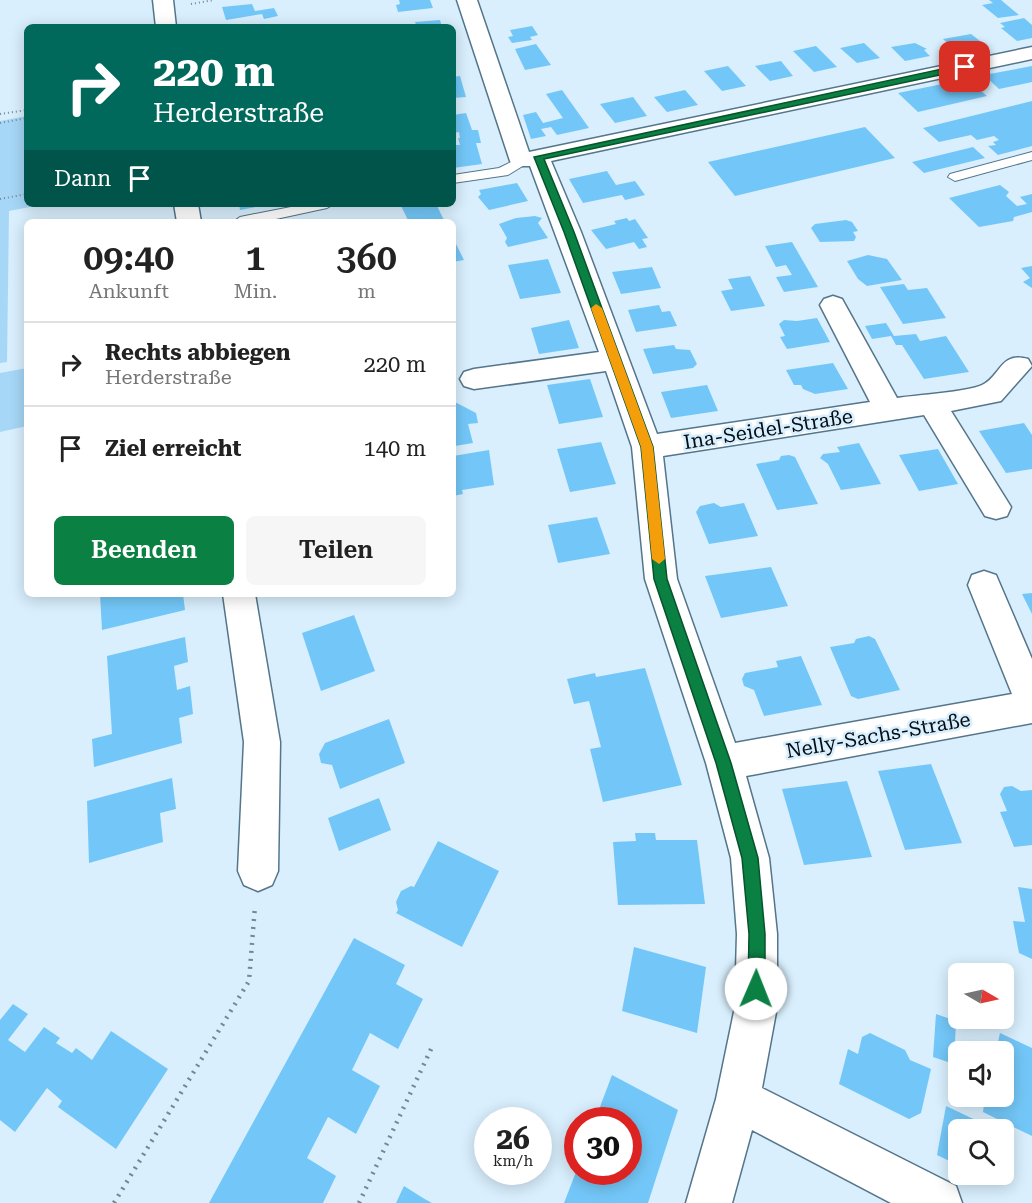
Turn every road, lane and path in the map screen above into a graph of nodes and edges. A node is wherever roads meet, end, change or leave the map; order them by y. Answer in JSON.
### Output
{"nodes":[{"id":1,"x":163,"y":0,"type":"edge"},
{"id":2,"x":467,"y":0,"type":"edge"},
{"id":3,"x":166,"y":24,"type":"edge"},
{"id":4,"x":1032,"y":53,"type":"edge"},
{"id":5,"x":24,"y":110,"type":"edge"},
{"id":6,"x":0,"y":114,"type":"edge"},
{"id":7,"x":24,"y":119,"type":"edge"},
{"id":8,"x":0,"y":123,"type":"edge"},
{"id":9,"x":1032,"y":156,"type":"edge"},
{"id":10,"x":529,"y":159,"type":"junction"},
{"id":11,"x":955,"y":177,"type":"dead end"},
{"id":12,"x":456,"y":179,"type":"edge"},
{"id":13,"x":24,"y":195,"type":"edge"},
{"id":14,"x":0,"y":199,"type":"edge"},
{"id":15,"x":312,"y":207,"type":"edge"},
{"id":16,"x":254,"y":219,"type":"edge"},
{"id":17,"x":832,"y":305,"type":"dead end"},
{"id":18,"x":615,"y":360,"type":"junction"},
{"id":19,"x":1018,"y":366,"type":"dead end"},
{"id":20,"x":474,"y":380,"type":"dead end"},
{"id":21,"x":933,"y":405,"type":"junction"},
{"id":22,"x":889,"y":410,"type":"junction"},
{"id":23,"x":647,"y":447,"type":"junction"},
{"id":24,"x":996,"y":507,"type":"dead end"},
{"id":25,"x":984,"y":585,"type":"dead end"},
{"id":26,"x":239,"y":597,"type":"edge"},
{"id":27,"x":1032,"y":699,"type":"edge"},
{"id":28,"x":1032,"y":707,"type":"edge"},
{"id":29,"x":724,"y":763,"type":"junction"},
{"id":30,"x":258,"y":870,"type":"joint"},
{"id":31,"x":432,"y":1047,"type":"dead end"},
{"id":32,"x":738,"y":1099,"type":"junction"},
{"id":33,"x":114,"y":1203,"type":"edge"},
{"id":34,"x":359,"y":1203,"type":"edge"},
{"id":35,"x":709,"y":1203,"type":"edge"},
{"id":36,"x":939,"y":1203,"type":"edge"}],
"edges":[{"from":1,"to":3,"type":"street"},
{"from":2,"to":10,"type":"street"},
{"from":4,"to":10,"type":"street"},
{"from":5,"to":6,"type":"path"},
{"from":7,"to":8,"type":"path"},
{"from":9,"to":11,"type":"lane"},
{"from":10,"to":12,"type":"lane"},
{"from":10,"to":18,"type":"street"},
{"from":13,"to":14,"type":"path"},
{"from":15,"to":16,"type":"lane"},
{"from":17,"to":22,"type":"street"},
{"from":18,"to":20,"type":"street"},
{"from":18,"to":23,"type":"street"},
{"from":19,"to":21,"type":"street","name":"Ina-Seidel-Straße"},
{"from":21,"to":22,"type":"street","name":"Ina-Seidel-Straße"},
{"from":21,"to":24,"type":"street"},
{"from":22,"to":23,"type":"street","name":"Ina-Seidel-Straße"},
{"from":23,"to":29,"type":"street"},
{"from":25,"to":27,"type":"street"},
{"from":26,"to":30,"type":"street"},
{"from":28,"to":29,"type":"street","name":"Nelly-Sachs-Straße"},
{"from":29,"to":32,"type":"street"},
{"from":30,"to":33,"type":"path"},
{"from":31,"to":34,"type":"path"},
{"from":32,"to":35,"type":"street"},
{"from":32,"to":36,"type":"street"}]}
